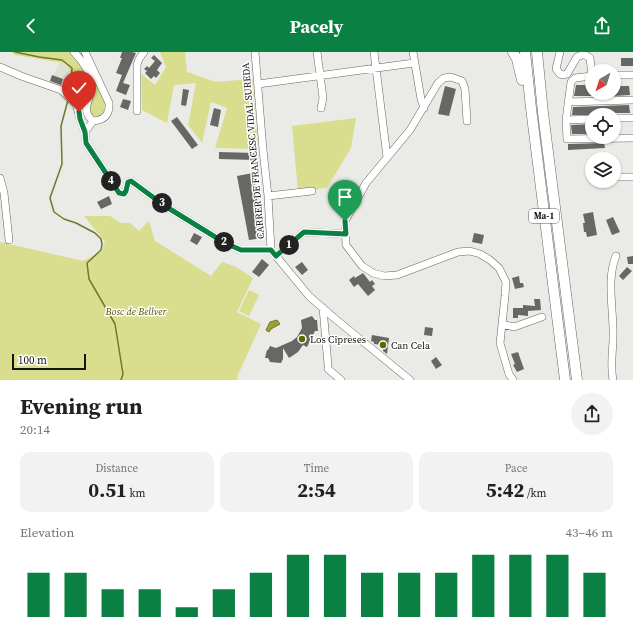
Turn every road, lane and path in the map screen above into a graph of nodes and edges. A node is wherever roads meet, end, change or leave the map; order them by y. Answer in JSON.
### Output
{"nodes":[{"id":1,"x":74,"y":52,"type":"edge"},
{"id":2,"x":85,"y":52,"type":"edge"},
{"id":3,"x":144,"y":52,"type":"edge"},
{"id":4,"x":255,"y":52,"type":"edge"},
{"id":5,"x":317,"y":52,"type":"edge"},
{"id":6,"x":374,"y":52,"type":"edge"},
{"id":7,"x":413,"y":52,"type":"edge"},
{"id":8,"x":513,"y":52,"type":"edge"},
{"id":9,"x":525,"y":52,"type":"edge"},
{"id":10,"x":537,"y":52,"type":"edge"},
{"id":11,"x":542,"y":52,"type":"edge"},
{"id":12,"x":560,"y":52,"type":"edge"},
{"id":13,"x":414,"y":64,"type":"junction"},
{"id":14,"x":591,"y":64,"type":"edge"},
{"id":15,"x":0,"y":67,"type":"edge"},
{"id":16,"x":376,"y":68,"type":"junction"},
{"id":17,"x":621,"y":75,"type":"edge"},
{"id":18,"x":633,"y":75,"type":"edge"},
{"id":19,"x":321,"y":76,"type":"junction"},
{"id":20,"x":585,"y":76,"type":"edge"},
{"id":21,"x":258,"y":84,"type":"junction"},
{"id":22,"x":633,"y":100,"type":"edge"},
{"id":23,"x":568,"y":102,"type":"junction"},
{"id":24,"x":321,"y":108,"type":"dead end"},
{"id":25,"x":424,"y":108,"type":"junction"},
{"id":26,"x":137,"y":112,"type":"dead end"},
{"id":27,"x":543,"y":112,"type":"junction"},
{"id":28,"x":621,"y":118,"type":"edge"},
{"id":29,"x":633,"y":118,"type":"edge"},
{"id":30,"x":585,"y":119,"type":"edge"},
{"id":31,"x":93,"y":120,"type":"junction"},
{"id":32,"x":566,"y":120,"type":"junction"},
{"id":33,"x":467,"y":121,"type":"dead end"},
{"id":34,"x":85,"y":132,"type":"junction"},
{"id":35,"x":633,"y":138,"type":"edge"},
{"id":36,"x":387,"y":157,"type":"junction"},
{"id":37,"x":621,"y":177,"type":"edge"},
{"id":38,"x":633,"y":177,"type":"edge"},
{"id":39,"x":0,"y":178,"type":"edge"},
{"id":40,"x":312,"y":190,"type":"dead end"},
{"id":41,"x":268,"y":196,"type":"junction"},
{"id":42,"x":545,"y":218,"type":"junction"},
{"id":43,"x":0,"y":224,"type":"edge"},
{"id":44,"x":8,"y":226,"type":"junction"},
{"id":45,"x":346,"y":234,"type":"junction"},
{"id":46,"x":9,"y":240,"type":"dead end"},
{"id":47,"x":271,"y":250,"type":"junction"},
{"id":48,"x":276,"y":256,"type":"junction"},
{"id":49,"x":616,"y":256,"type":"dead end"},
{"id":50,"x":323,"y":308,"type":"junction"},
{"id":51,"x":542,"y":317,"type":"dead end"},
{"id":52,"x":502,"y":324,"type":"junction"},
{"id":53,"x":341,"y":380,"type":"edge"},
{"id":54,"x":409,"y":380,"type":"edge"},
{"id":55,"x":513,"y":380,"type":"edge"},
{"id":56,"x":565,"y":380,"type":"edge"},
{"id":57,"x":577,"y":380,"type":"edge"},
{"id":58,"x":613,"y":380,"type":"edge"}],
"edges":[{"from":1,"to":31,"type":"street"},
{"from":2,"to":31,"type":"street"},
{"from":3,"to":26,"type":"street"},
{"from":4,"to":21,"type":"street","name":"CARRER DE FRANCESC VIDAL SUREDA"},
{"from":5,"to":19,"type":"street"},
{"from":6,"to":16,"type":"street"},
{"from":7,"to":13,"type":"street"},
{"from":8,"to":42,"type":"highway"},
{"from":9,"to":42,"type":"highway","number":"Ma-1"},
{"from":10,"to":27,"type":"highway","number":"Ma-1"},
{"from":11,"to":27,"type":"highway"},
{"from":12,"to":14,"type":"street"},
{"from":13,"to":16,"type":"street"},
{"from":13,"to":25,"type":"street"},
{"from":15,"to":34,"type":"street"},
{"from":16,"to":19,"type":"street"},
{"from":16,"to":36,"type":"street"},
{"from":17,"to":18,"type":"street"},
{"from":19,"to":21,"type":"street"},
{"from":19,"to":24,"type":"street"},
{"from":20,"to":23,"type":"street"},
{"from":21,"to":41,"type":"street","name":"CARRER DE FRANCESC VIDAL SUREDA"},
{"from":22,"to":23,"type":"street"},
{"from":23,"to":32,"type":"street"},
{"from":25,"to":33,"type":"street"},
{"from":25,"to":36,"type":"street"},
{"from":27,"to":57,"type":"highway","number":"Ma-1"},
{"from":28,"to":29,"type":"street"},
{"from":30,"to":32,"type":"street"},
{"from":31,"to":34,"type":"street"},
{"from":32,"to":35,"type":"street"},
{"from":34,"to":47,"type":"street"},
{"from":36,"to":45,"type":"street"},
{"from":37,"to":38,"type":"street"},
{"from":39,"to":44,"type":"street"},
{"from":40,"to":41,"type":"street"},
{"from":41,"to":47,"type":"street","name":"CARRER DE FRANCESC VIDAL SUREDA"},
{"from":42,"to":56,"type":"highway","number":"Ma-1"},
{"from":43,"to":44,"type":"street"},
{"from":44,"to":46,"type":"street"},
{"from":45,"to":48,"type":"street"},
{"from":45,"to":52,"type":"street"},
{"from":47,"to":48,"type":"street","name":"CARRER DE FRANCESC VIDAL SUREDA"},
{"from":48,"to":50,"type":"street","name":"CARRER DE FRANCESC VIDAL SUREDA"},
{"from":49,"to":58,"type":"street"},
{"from":50,"to":53,"type":"street"},
{"from":50,"to":54,"type":"street","name":"CARRER DE FRANCESC VIDAL SUREDA"},
{"from":51,"to":52,"type":"street"},
{"from":52,"to":55,"type":"street"}]}
